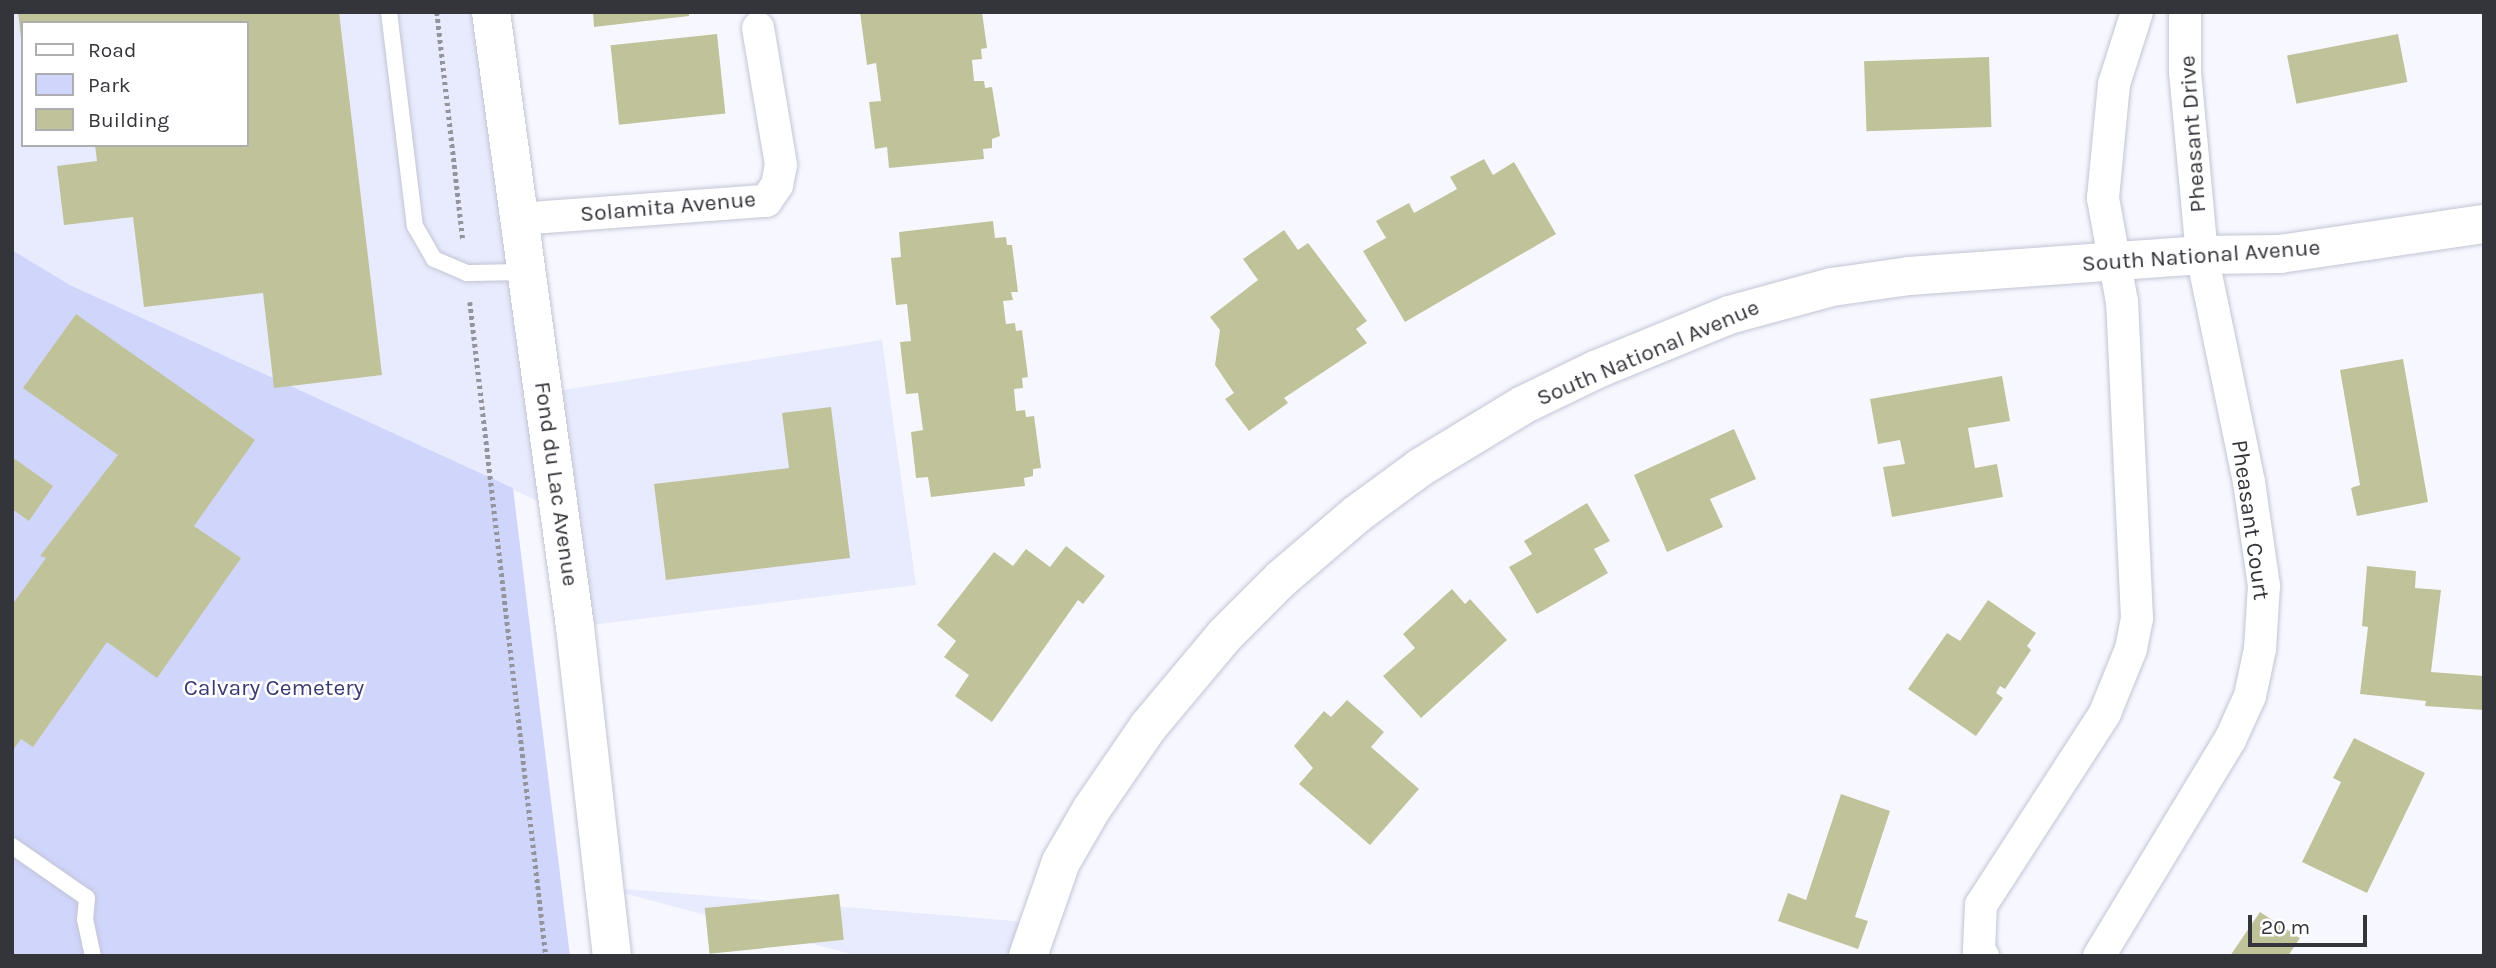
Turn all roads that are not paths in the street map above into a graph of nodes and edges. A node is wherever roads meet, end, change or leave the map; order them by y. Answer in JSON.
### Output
{"nodes":[{"id":1,"x":389,"y":12,"type":"edge"},
{"id":2,"x":491,"y":12,"type":"edge"},
{"id":3,"x":2137,"y":12,"type":"edge"},
{"id":4,"x":2185,"y":12,"type":"edge"},
{"id":5,"x":758,"y":28,"type":"dead end"},
{"id":6,"x":518,"y":219,"type":"junction"},
{"id":7,"x":2484,"y":224,"type":"edge"},
{"id":8,"x":2202,"y":255,"type":"junction"},
{"id":9,"x":2115,"y":262,"type":"junction"},
{"id":10,"x":526,"y":271,"type":"junction"},
{"id":11,"x":12,"y":846,"type":"edge"},
{"id":12,"x":93,"y":956,"type":"edge"},
{"id":13,"x":612,"y":956,"type":"edge"},
{"id":14,"x":1028,"y":956,"type":"edge"},
{"id":15,"x":1983,"y":956,"type":"edge"},
{"id":16,"x":2099,"y":956,"type":"edge"}],
"edges":[{"from":1,"to":10,"type":"lane"},
{"from":2,"to":6,"type":"street","name":"Fond du Lac Avenue"},
{"from":3,"to":9,"type":"street"},
{"from":4,"to":8,"type":"street","name":"Pheasant Drive"},
{"from":5,"to":6,"type":"street","name":"Solamita Avenue"},
{"from":6,"to":10,"type":"street","name":"Fond du Lac Avenue"},
{"from":7,"to":8,"type":"street","name":"South National Avenue"},
{"from":8,"to":9,"type":"street","name":"South National Avenue"},
{"from":8,"to":16,"type":"street","name":"Pheasant Court"},
{"from":9,"to":14,"type":"street","name":"South National Avenue"},
{"from":9,"to":15,"type":"street"},
{"from":10,"to":13,"type":"street","name":"Fond du Lac Avenue"},
{"from":11,"to":12,"type":"lane"}]}
